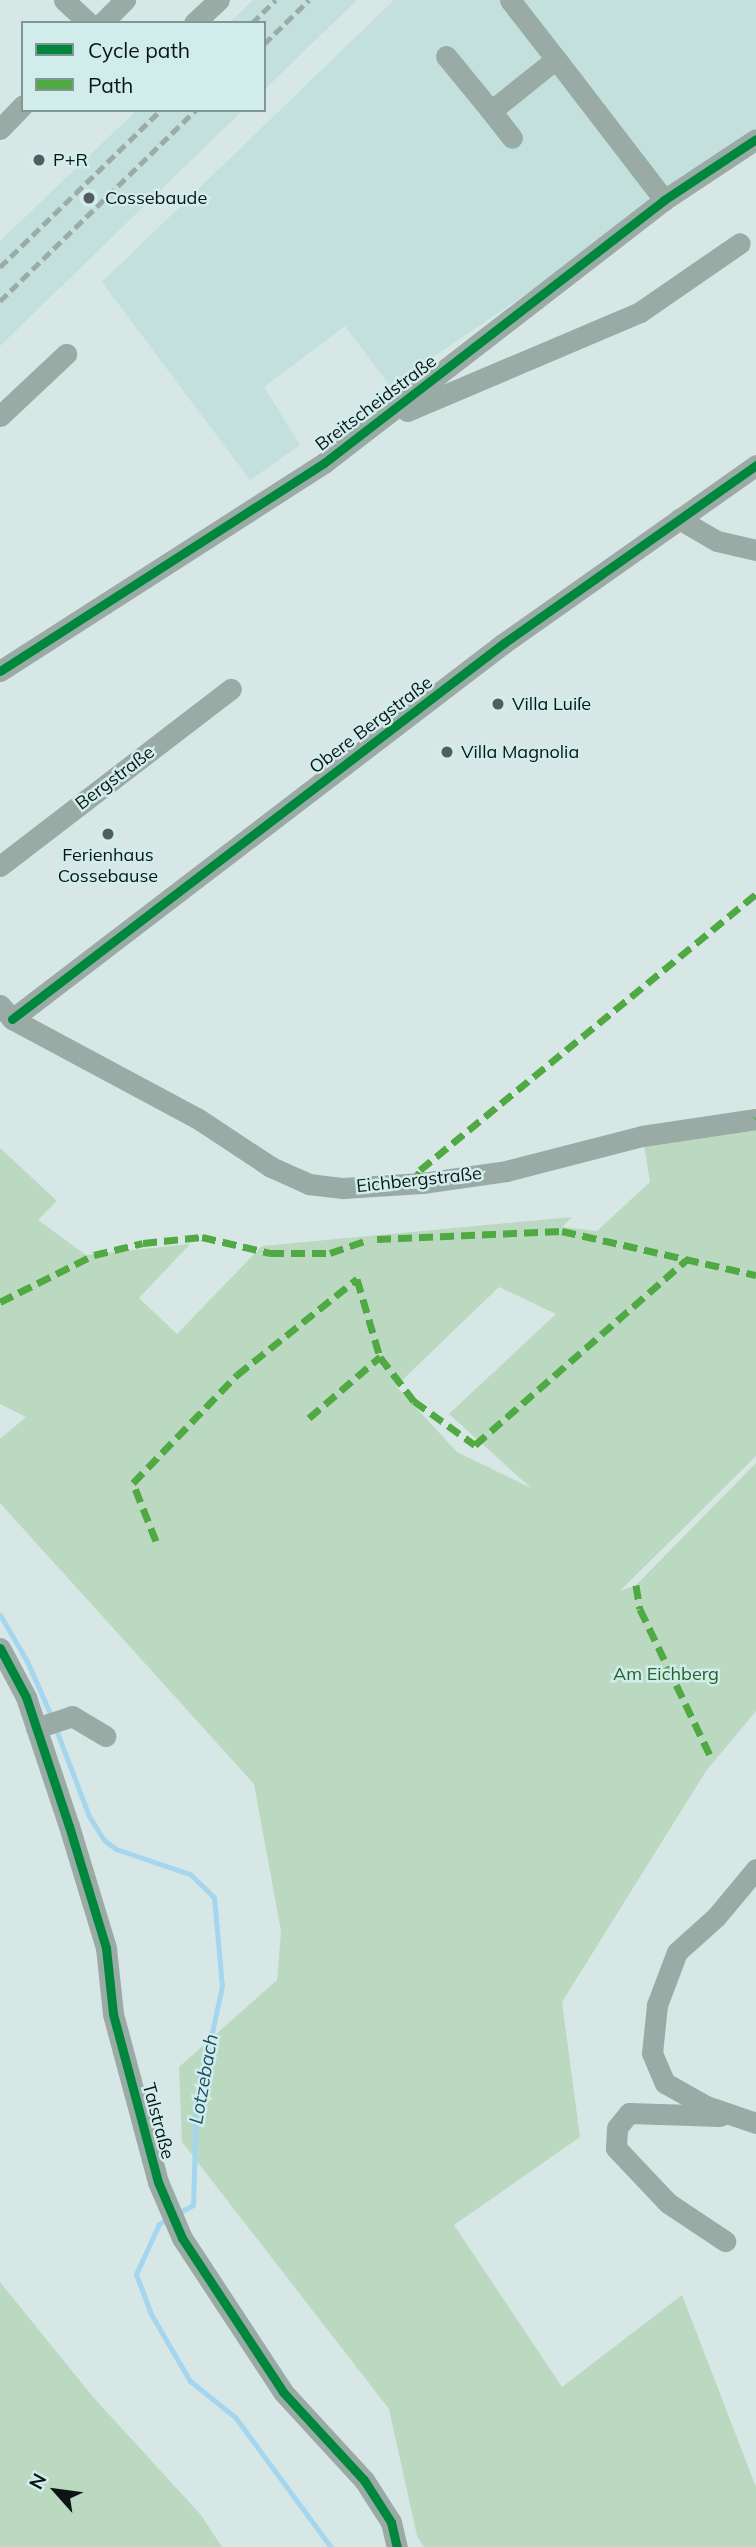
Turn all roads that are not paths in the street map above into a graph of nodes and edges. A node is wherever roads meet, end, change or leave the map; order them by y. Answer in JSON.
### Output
{"nodes":[{"id":1,"x":64,"y":0,"type":"edge"},
{"id":2,"x":125,"y":0,"type":"edge"},
{"id":3,"x":219,"y":0,"type":"edge"},
{"id":4,"x":510,"y":0,"type":"edge"},
{"id":5,"x":87,"y":21,"type":"edge"},
{"id":6,"x":104,"y":21,"type":"edge"},
{"id":7,"x":196,"y":21,"type":"edge"},
{"id":8,"x":446,"y":56,"type":"dead end"},
{"id":9,"x":556,"y":59,"type":"junction"},
{"id":10,"x":21,"y":107,"type":"edge"},
{"id":11,"x":491,"y":111,"type":"junction"},
{"id":12,"x":0,"y":129,"type":"edge"},
{"id":13,"x":512,"y":138,"type":"dead end"},
{"id":14,"x":756,"y":139,"type":"edge"},
{"id":15,"x":664,"y":200,"type":"junction"},
{"id":16,"x":740,"y":243,"type":"dead end"},
{"id":17,"x":66,"y":354,"type":"dead end"},
{"id":18,"x":0,"y":416,"type":"edge"},
{"id":19,"x":379,"y":423,"type":"junction"},
{"id":20,"x":756,"y":465,"type":"edge"},
{"id":21,"x":679,"y":519,"type":"junction"},
{"id":22,"x":756,"y":550,"type":"edge"},
{"id":23,"x":0,"y":671,"type":"edge"},
{"id":24,"x":231,"y":689,"type":"dead end"},
{"id":25,"x":0,"y":866,"type":"edge"},
{"id":26,"x":6,"y":1012,"type":"edge"},
{"id":27,"x":756,"y":1119,"type":"edge"},
{"id":28,"x":0,"y":1648,"type":"edge"},
{"id":29,"x":46,"y":1724,"type":"junction"},
{"id":30,"x":104,"y":1736,"type":"dead end"},
{"id":31,"x":756,"y":1869,"type":"edge"},
{"id":32,"x":733,"y":2116,"type":"junction"},
{"id":33,"x":756,"y":2123,"type":"edge"},
{"id":34,"x":725,"y":2241,"type":"dead end"},
{"id":35,"x":397,"y":2547,"type":"edge"}],
"edges":[{"from":1,"to":5,"type":"street"},
{"from":2,"to":6,"type":"street"},
{"from":3,"to":7,"type":"street"},
{"from":4,"to":9,"type":"street"},
{"from":8,"to":11,"type":"street"},
{"from":9,"to":11,"type":"street"},
{"from":9,"to":15,"type":"street"},
{"from":10,"to":12,"type":"street"},
{"from":11,"to":13,"type":"street"},
{"from":14,"to":15,"type":"street","name":"Breitscheidstraße"},
{"from":15,"to":19,"type":"street","name":"Breitscheidstraße"},
{"from":16,"to":19,"type":"street","name":"Breitscheidstraße"},
{"from":17,"to":18,"type":"street"},
{"from":19,"to":23,"type":"street","name":"Breitscheidstraße"},
{"from":20,"to":21,"type":"street","name":"Obere Bergstraße"},
{"from":21,"to":22,"type":"street"},
{"from":21,"to":26,"type":"street","name":"Obere Bergstraße"},
{"from":24,"to":25,"type":"street","name":"Bergstraße"},
{"from":26,"to":27,"type":"street","name":"Eichbergstraße"},
{"from":28,"to":29,"type":"street","name":"Talstraße"},
{"from":29,"to":30,"type":"street"},
{"from":29,"to":35,"type":"street","name":"Talstraße"},
{"from":31,"to":32,"type":"street"},
{"from":32,"to":33,"type":"street"},
{"from":32,"to":34,"type":"street"}]}
